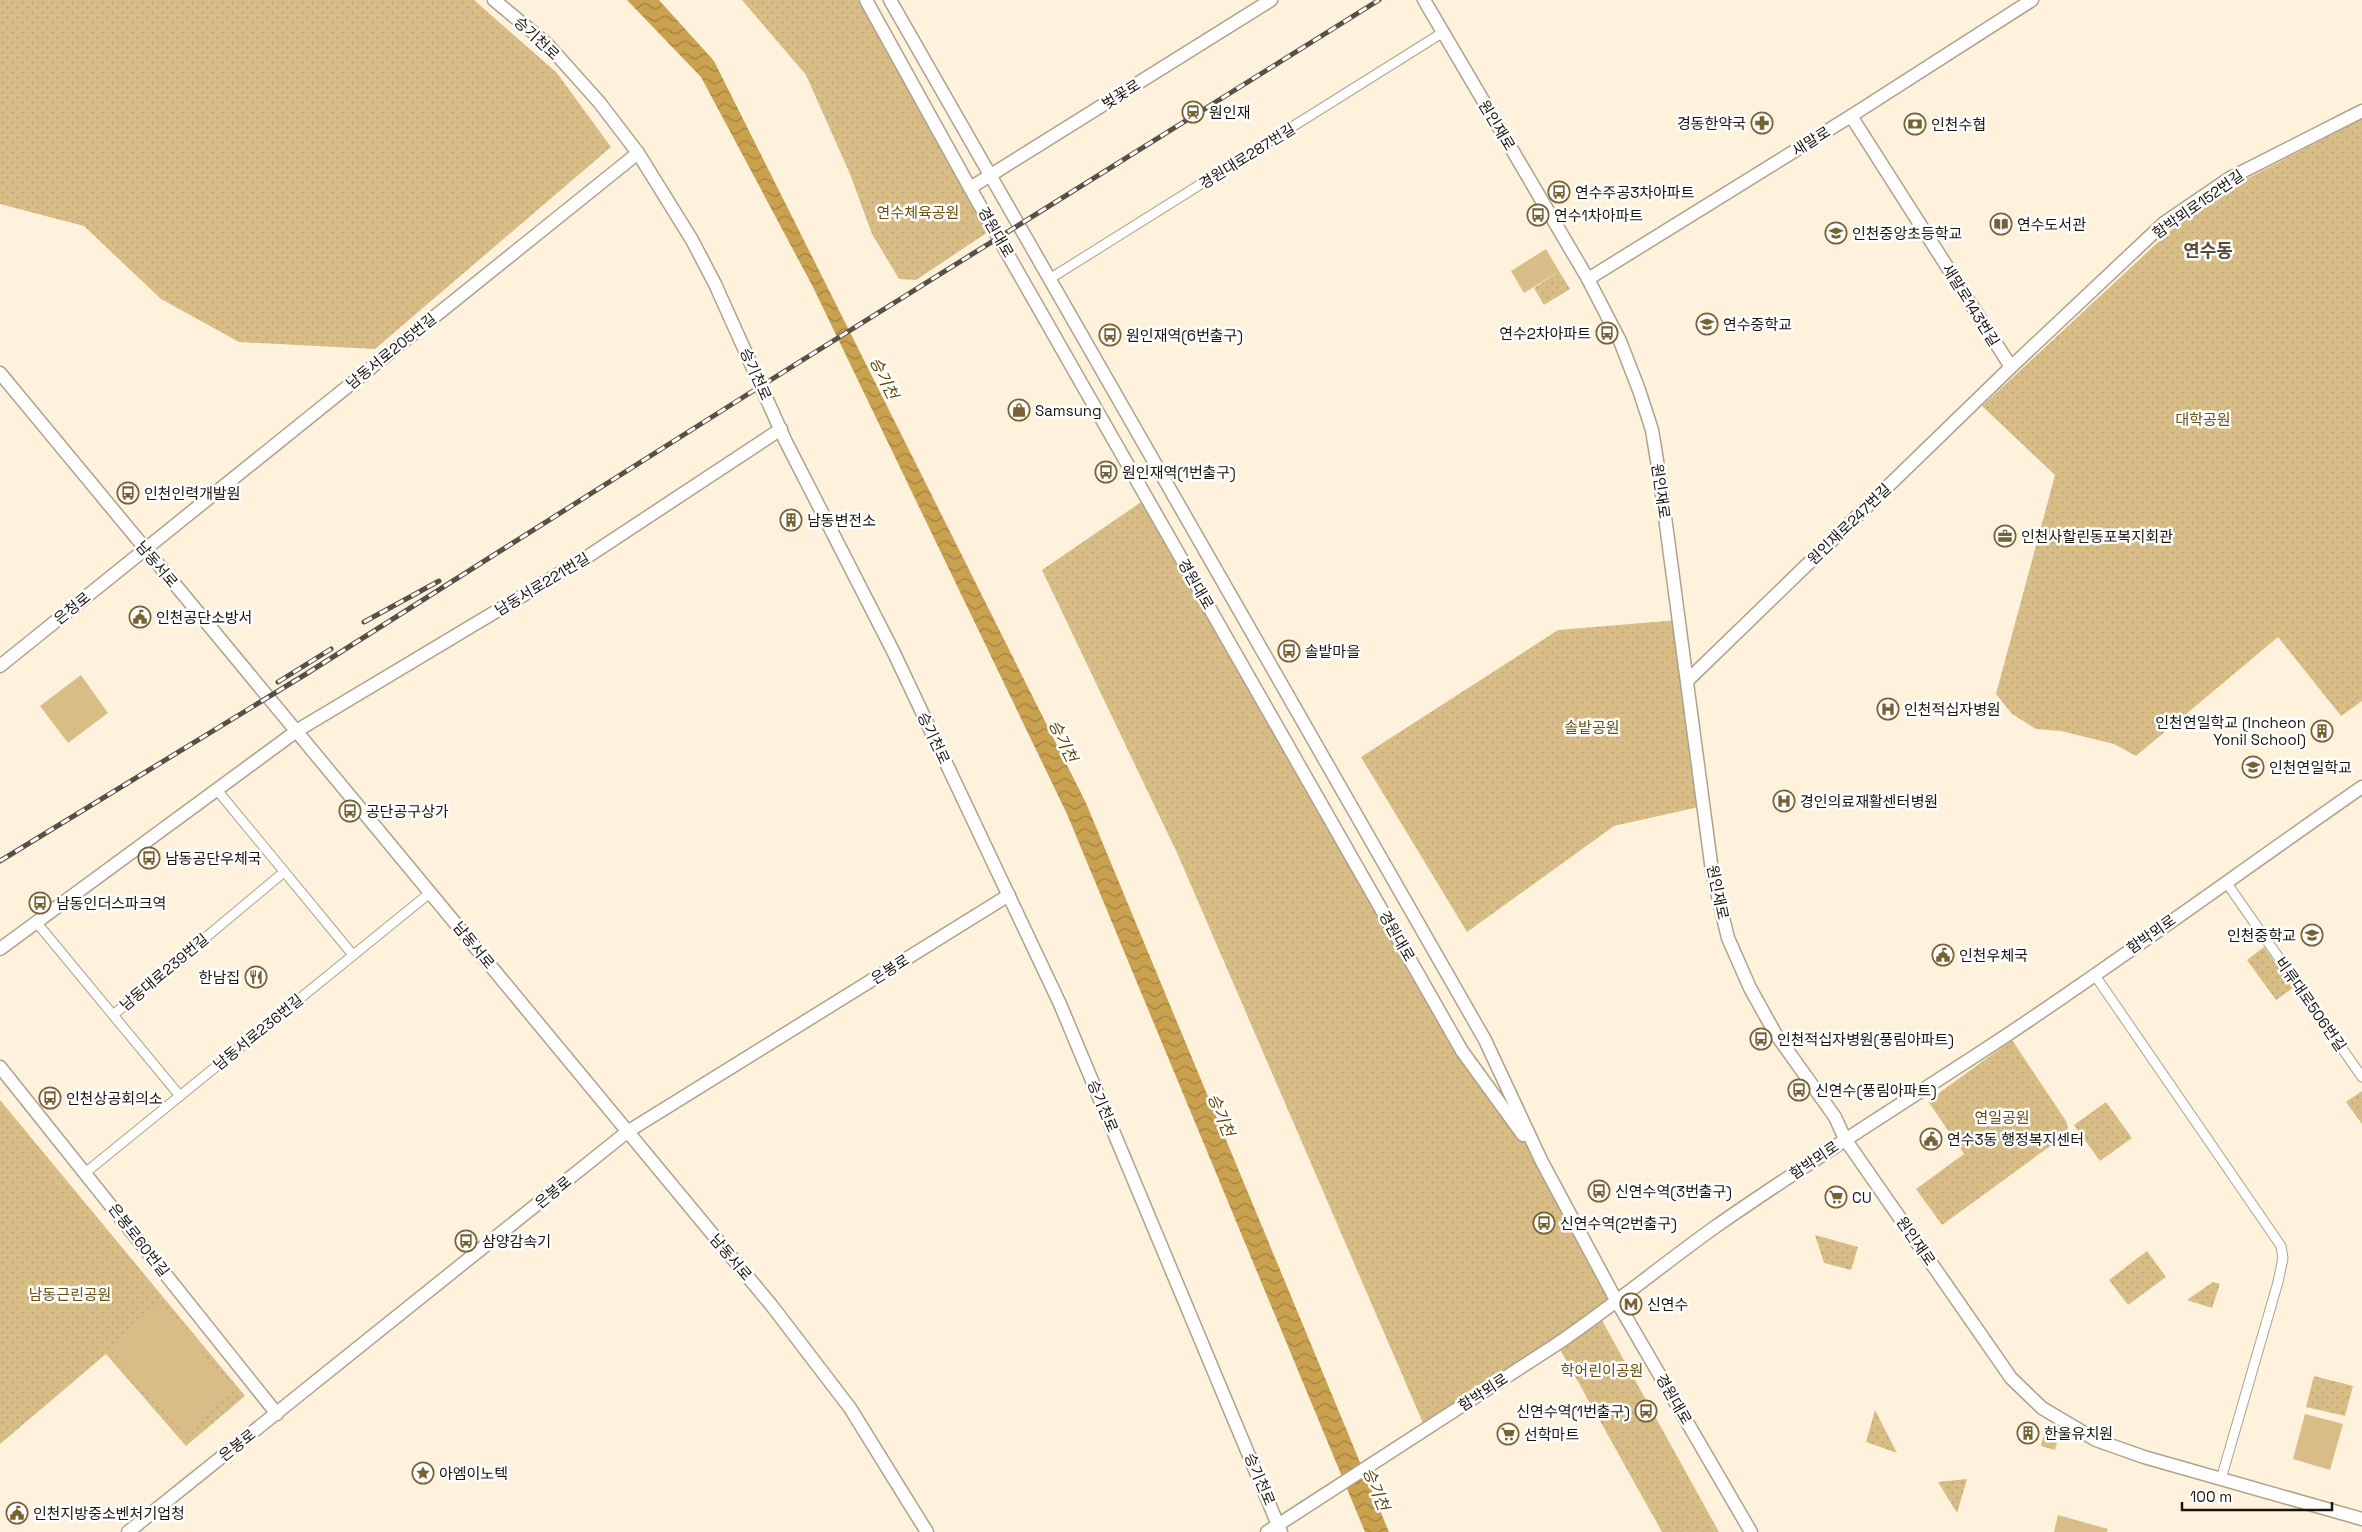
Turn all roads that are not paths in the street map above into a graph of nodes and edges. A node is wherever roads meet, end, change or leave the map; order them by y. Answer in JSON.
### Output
{"nodes":[{"id":1,"x":494,"y":0,"type":"edge"},
{"id":2,"x":866,"y":0,"type":"edge"},
{"id":3,"x":890,"y":0,"type":"edge"},
{"id":4,"x":1271,"y":0,"type":"edge"},
{"id":5,"x":1424,"y":0,"type":"edge"},
{"id":6,"x":2032,"y":0,"type":"edge"},
{"id":7,"x":1442,"y":33,"type":"junction"},
{"id":8,"x":2362,"y":111,"type":"edge"},
{"id":9,"x":1851,"y":116,"type":"junction"},
{"id":10,"x":638,"y":153,"type":"junction"},
{"id":11,"x":992,"y":175,"type":"junction"},
{"id":12,"x":970,"y":188,"type":"junction"},
{"id":13,"x":1051,"y":278,"type":"junction"},
{"id":14,"x":1588,"y":279,"type":"junction"},
{"id":15,"x":2011,"y":367,"type":"junction"},
{"id":16,"x":0,"y":373,"type":"edge"},
{"id":17,"x":781,"y":429,"type":"junction"},
{"id":18,"x":144,"y":550,"type":"junction"},
{"id":19,"x":0,"y":666,"type":"edge"},
{"id":20,"x":1687,"y":681,"type":"junction"},
{"id":21,"x":298,"y":730,"type":"junction"},
{"id":22,"x":2362,"y":787,"type":"edge"},
{"id":23,"x":217,"y":790,"type":"junction"},
{"id":24,"x":284,"y":872,"type":"junction"},
{"id":25,"x":2226,"y":882,"type":"junction"},
{"id":26,"x":431,"y":892,"type":"junction"},
{"id":27,"x":1008,"y":895,"type":"junction"},
{"id":28,"x":37,"y":922,"type":"junction"},
{"id":29,"x":0,"y":950,"type":"edge"},
{"id":30,"x":353,"y":955,"type":"junction"},
{"id":31,"x":2094,"y":974,"type":"junction"},
{"id":32,"x":113,"y":1015,"type":"junction"},
{"id":33,"x":0,"y":1067,"type":"edge"},
{"id":34,"x":2362,"y":1077,"type":"edge"},
{"id":35,"x":180,"y":1096,"type":"junction"},
{"id":36,"x":627,"y":1132,"type":"junction"},
{"id":37,"x":1845,"y":1139,"type":"junction"},
{"id":38,"x":1540,"y":1160,"type":"junction"},
{"id":39,"x":85,"y":1173,"type":"junction"},
{"id":40,"x":1616,"y":1300,"type":"junction"},
{"id":41,"x":277,"y":1414,"type":"junction"},
{"id":42,"x":2221,"y":1479,"type":"junction"},
{"id":43,"x":2362,"y":1519,"type":"edge"},
{"id":44,"x":1280,"y":1528,"type":"edge"},
{"id":45,"x":128,"y":1532,"type":"edge"},
{"id":46,"x":927,"y":1532,"type":"edge"},
{"id":47,"x":1266,"y":1532,"type":"edge"},
{"id":48,"x":1751,"y":1532,"type":"edge"}],
"edges":[{"from":1,"to":10,"type":"main road","name":"승기천로"},
{"from":2,"to":12,"type":"main road","name":"경원대로"},
{"from":3,"to":11,"type":"main road","name":"경원대로"},
{"from":4,"to":11,"type":"main road","name":"벚꽃로"},
{"from":5,"to":7,"type":"main road","name":"원인재로"},
{"from":6,"to":9,"type":"main road","name":"새말로"},
{"from":7,"to":13,"type":"street","name":"경원대로287번길"},
{"from":7,"to":14,"type":"main road","name":"원인재로"},
{"from":8,"to":15,"type":"main road","name":"함박뫼로152번길"},
{"from":9,"to":14,"type":"main road","name":"새말로"},
{"from":9,"to":15,"type":"main road","name":"새말로143번길"},
{"from":10,"to":17,"type":"main road","name":"승기천로"},
{"from":10,"to":18,"type":"main road","name":"남동서로205번길"},
{"from":11,"to":12,"type":"main road","name":"벚꽃로"},
{"from":11,"to":13,"type":"main road","name":"경원대로"},
{"from":12,"to":38,"type":"main road","name":"경원대로"},
{"from":13,"to":38,"type":"main road","name":"경원대로"},
{"from":14,"to":20,"type":"main road","name":"원인재로"},
{"from":15,"to":20,"type":"main road","name":"원인재로247번길"},
{"from":16,"to":18,"type":"main road","name":"남동서로"},
{"from":17,"to":21,"type":"main road","name":"남동서로221번길"},
{"from":17,"to":27,"type":"main road","name":"승기천로"},
{"from":18,"to":19,"type":"main road","name":"은청로"},
{"from":18,"to":21,"type":"main road","name":"남동서로"},
{"from":20,"to":37,"type":"main road","name":"원인재로"},
{"from":21,"to":23,"type":"main road"},
{"from":21,"to":26,"type":"main road","name":"남동서로"},
{"from":22,"to":25,"type":"main road","name":"함박뫼로"},
{"from":23,"to":24,"type":"street"},
{"from":23,"to":28,"type":"main road"},
{"from":24,"to":30,"type":"street"},
{"from":24,"to":32,"type":"street","name":"남동대로239번길"},
{"from":25,"to":31,"type":"main road","name":"함박뫼로"},
{"from":25,"to":34,"type":"street","name":"비류대로506번길"},
{"from":26,"to":30,"type":"street","name":"남동서로236번길"},
{"from":26,"to":36,"type":"main road","name":"남동서로"},
{"from":27,"to":36,"type":"main road","name":"은봉로"},
{"from":27,"to":44,"type":"main road","name":"승기천로"},
{"from":28,"to":29,"type":"main road"},
{"from":28,"to":32,"type":"street","name":"남동대로239번길"},
{"from":30,"to":35,"type":"street","name":"남동서로236번길"},
{"from":31,"to":37,"type":"main road","name":"함박뫼로"},
{"from":31,"to":42,"type":"street"},
{"from":32,"to":35,"type":"street"},
{"from":33,"to":39,"type":"main road","name":"은봉로60번길"},
{"from":35,"to":39,"type":"street","name":"남동서로236번길"},
{"from":36,"to":41,"type":"main road","name":"은봉로"},
{"from":36,"to":46,"type":"main road","name":"남동서로"},
{"from":37,"to":40,"type":"main road","name":"함박뫼로"},
{"from":37,"to":42,"type":"main road","name":"원인재로"},
{"from":38,"to":40,"type":"main road","name":"경원대로"},
{"from":39,"to":41,"type":"main road","name":"은봉로60번길"},
{"from":40,"to":44,"type":"main road","name":"함박뫼로"},
{"from":40,"to":48,"type":"main road","name":"경원대로"},
{"from":41,"to":45,"type":"main road","name":"은봉로"},
{"from":42,"to":43,"type":"main road","name":"원인재로"},
{"from":44,"to":47,"type":"main road","name":"함박뫼로"}]}
